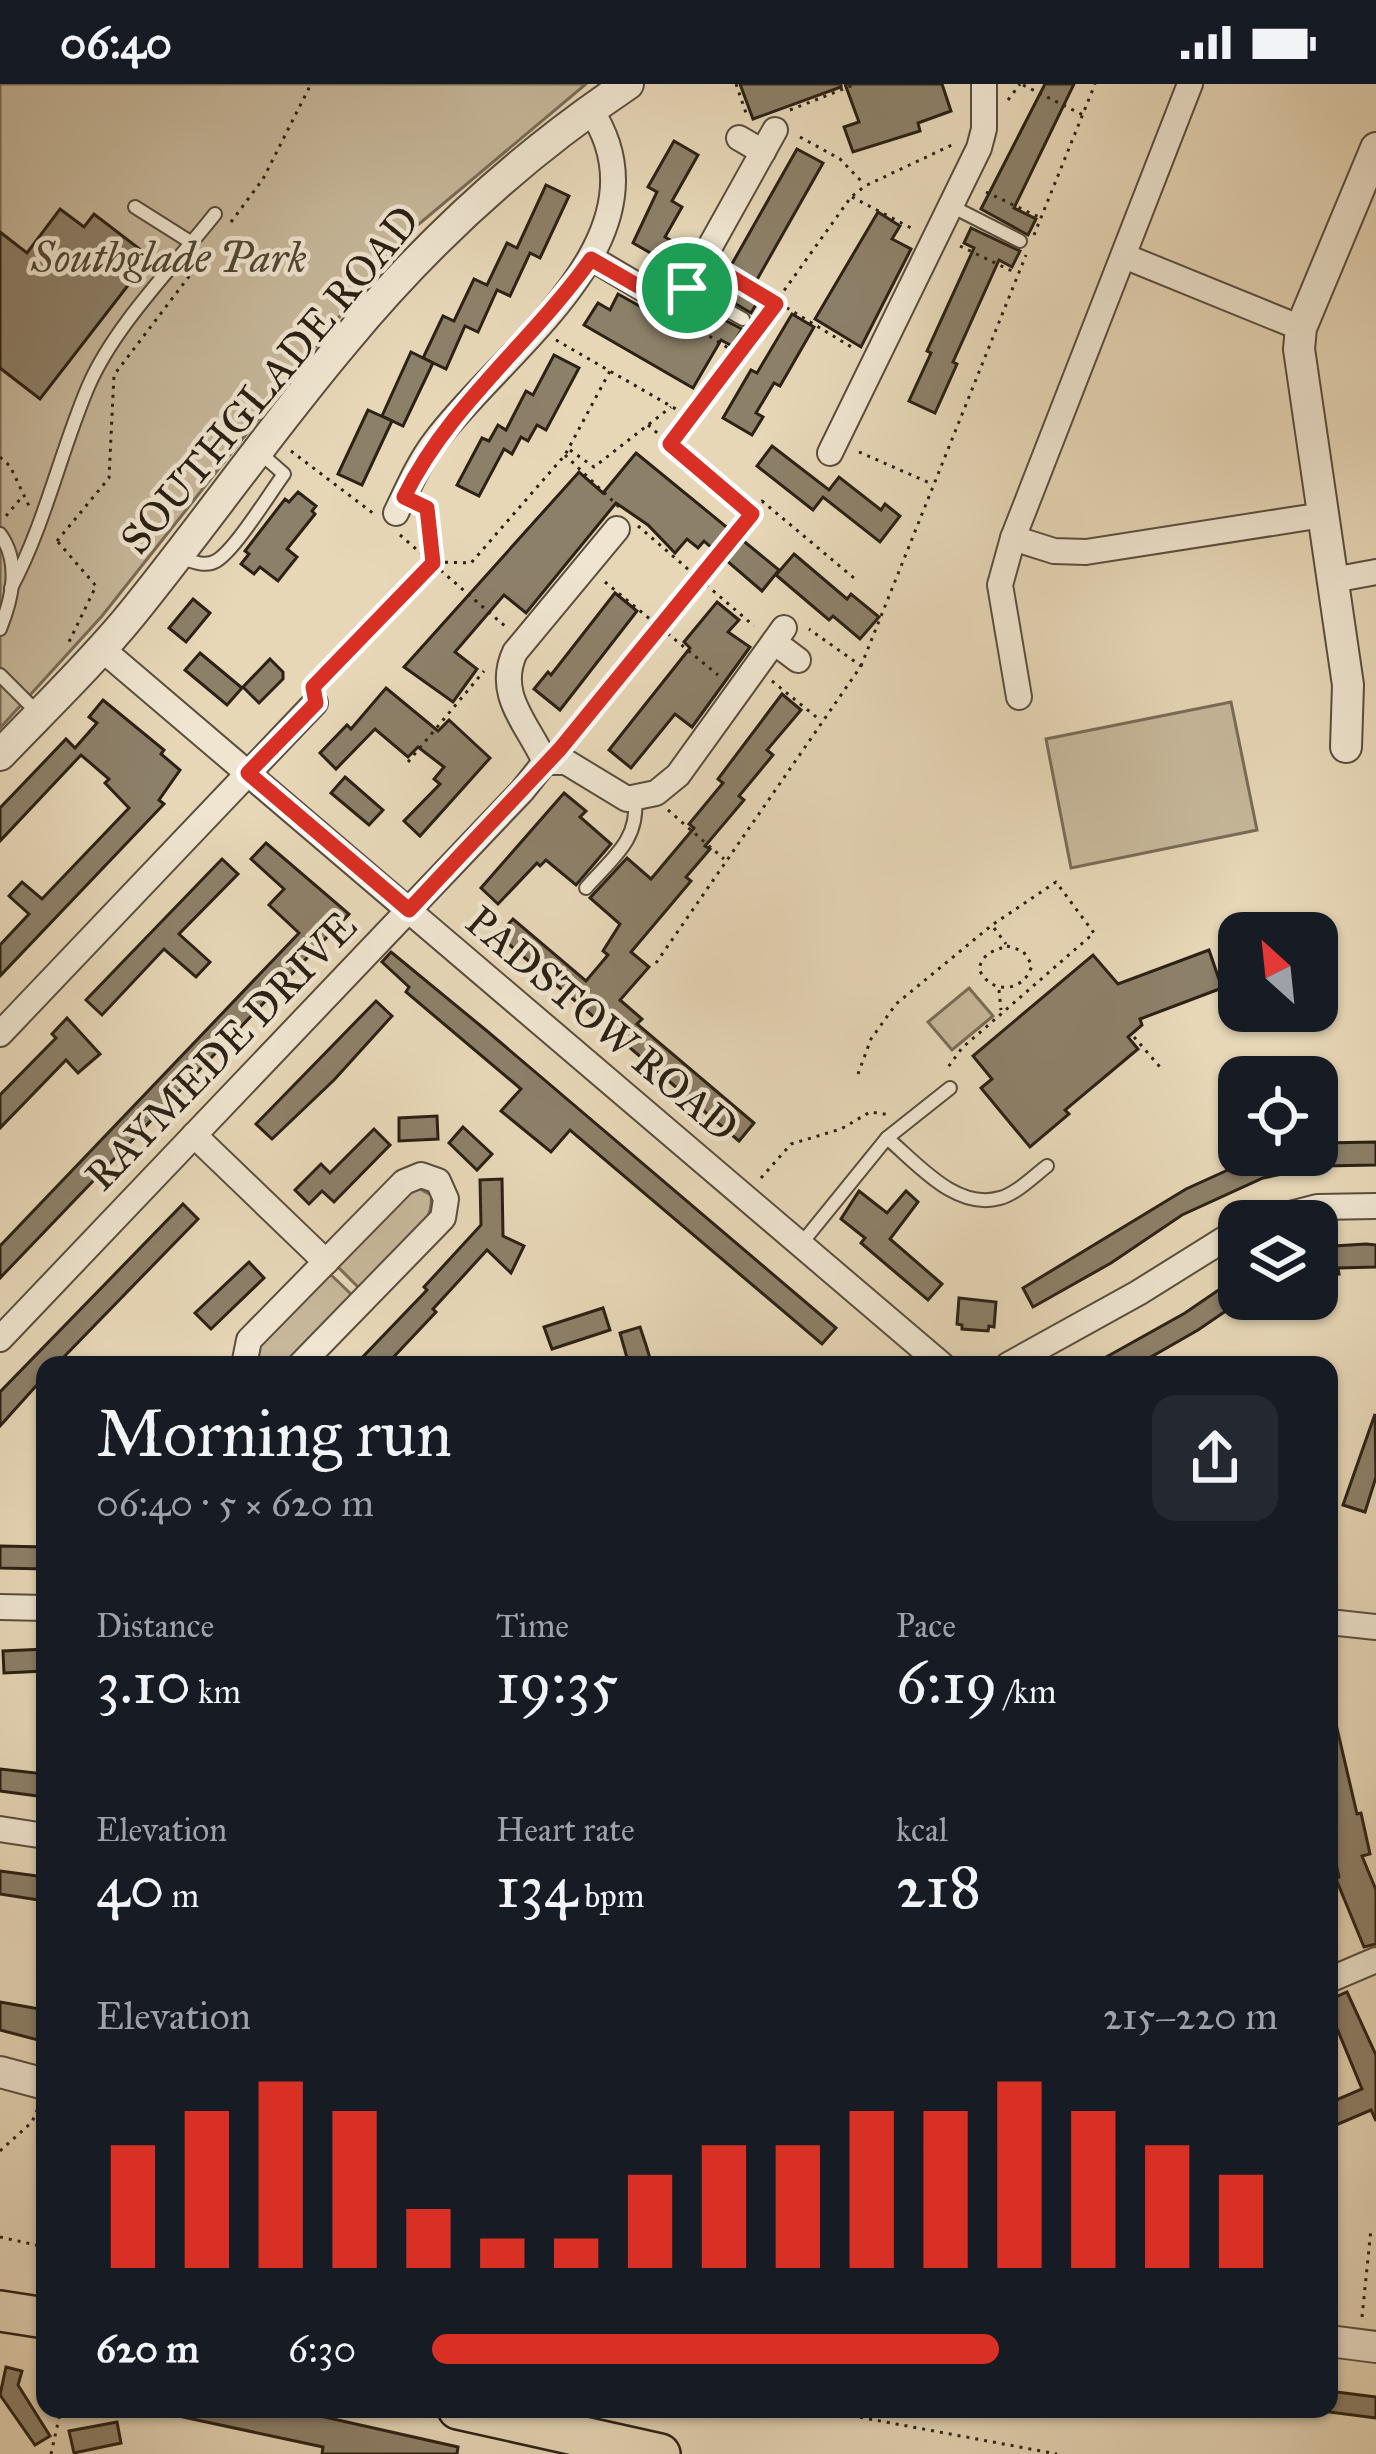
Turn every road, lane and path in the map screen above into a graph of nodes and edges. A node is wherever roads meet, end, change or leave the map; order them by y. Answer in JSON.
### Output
{"nodes":[{"id":1,"x":311,"y":84,"type":"edge"},
{"id":2,"x":628,"y":84,"type":"edge"},
{"id":3,"x":736,"y":84,"type":"edge"},
{"id":4,"x":856,"y":84,"type":"edge"},
{"id":5,"x":984,"y":84,"type":"edge"},
{"id":6,"x":1021,"y":84,"type":"edge"},
{"id":7,"x":1095,"y":84,"type":"edge"},
{"id":8,"x":1190,"y":84,"type":"edge"},
{"id":9,"x":590,"y":110,"type":"junction"},
{"id":10,"x":792,"y":110,"type":"dead end"},
{"id":11,"x":1083,"y":115,"type":"junction"},
{"id":12,"x":984,"y":129,"type":"junction"},
{"id":13,"x":772,"y":136,"type":"junction"},
{"id":14,"x":739,"y":138,"type":"dead end"},
{"id":15,"x":1376,"y":148,"type":"edge"},
{"id":16,"x":963,"y":181,"type":"junction"},
{"id":17,"x":865,"y":186,"type":"junction"},
{"id":18,"x":851,"y":197,"type":"junction"},
{"id":19,"x":951,"y":206,"type":"junction"},
{"id":20,"x":135,"y":207,"type":"dead end"},
{"id":21,"x":215,"y":214,"type":"dead end"},
{"id":22,"x":1041,"y":218,"type":"junction"},
{"id":23,"x":926,"y":232,"type":"junction"},
{"id":24,"x":222,"y":233,"type":"dead end"},
{"id":25,"x":1027,"y":239,"type":"joint"},
{"id":26,"x":192,"y":243,"type":"junction"},
{"id":27,"x":208,"y":250,"type":"dead end"},
{"id":28,"x":1026,"y":256,"type":"dead end"},
{"id":29,"x":1124,"y":256,"type":"junction"},
{"id":30,"x":591,"y":259,"type":"junction"},
{"id":31,"x":703,"y":260,"type":"junction"},
{"id":32,"x":1018,"y":274,"type":"junction"},
{"id":33,"x":678,"y":294,"type":"junction"},
{"id":34,"x":777,"y":303,"type":"junction"},
{"id":35,"x":743,"y":319,"type":"dead end"},
{"id":36,"x":1301,"y":328,"type":"junction"},
{"id":37,"x":546,"y":334,"type":"dead end"},
{"id":38,"x":856,"y":350,"type":"dead end"},
{"id":39,"x":738,"y":354,"type":"junction"},
{"id":40,"x":610,"y":371,"type":"junction"},
{"id":41,"x":671,"y":407,"type":"junction"},
{"id":42,"x":850,"y":412,"type":"junction"},
{"id":43,"x":690,"y":417,"type":"junction"},
{"id":44,"x":648,"y":425,"type":"junction"},
{"id":45,"x":874,"y":425,"type":"dead end"},
{"id":46,"x":670,"y":444,"type":"junction"},
{"id":47,"x":833,"y":447,"type":"joint"},
{"id":48,"x":568,"y":449,"type":"junction"},
{"id":49,"x":565,"y":455,"type":"junction"},
{"id":50,"x":0,"y":458,"type":"edge"},
{"id":51,"x":934,"y":484,"type":"junction"},
{"id":52,"x":22,"y":497,"type":"junction"},
{"id":53,"x":409,"y":506,"type":"joint"},
{"id":54,"x":752,"y":514,"type":"junction"},
{"id":55,"x":1323,"y":515,"type":"junction"},
{"id":56,"x":6,"y":516,"type":"dead end"},
{"id":57,"x":41,"y":521,"type":"junction"},
{"id":58,"x":0,"y":534,"type":"edge"},
{"id":59,"x":1013,"y":538,"type":"junction"},
{"id":60,"x":57,"y":541,"type":"junction"},
{"id":61,"x":626,"y":560,"type":"dead end"},
{"id":62,"x":433,"y":563,"type":"junction"},
{"id":63,"x":586,"y":566,"type":"junction"},
{"id":64,"x":1376,"y":572,"type":"edge"},
{"id":65,"x":854,"y":578,"type":"dead end"},
{"id":66,"x":698,"y":580,"type":"junction"},
{"id":67,"x":1333,"y":580,"type":"junction"},
{"id":68,"x":11,"y":588,"type":"junction"},
{"id":69,"x":495,"y":618,"type":"dead end"},
{"id":70,"x":753,"y":626,"type":"dead end"},
{"id":71,"x":659,"y":627,"type":"junction"},
{"id":72,"x":0,"y":629,"type":"edge"},
{"id":73,"x":511,"y":632,"type":"dead end"},
{"id":74,"x":789,"y":633,"type":"junction"},
{"id":75,"x":102,"y":649,"type":"junction"},
{"id":76,"x":65,"y":651,"type":"dead end"},
{"id":77,"x":798,"y":660,"type":"dead end"},
{"id":78,"x":861,"y":666,"type":"junction"},
{"id":79,"x":755,"y":668,"type":"junction"},
{"id":80,"x":483,"y":673,"type":"dead end"},
{"id":81,"x":0,"y":675,"type":"edge"},
{"id":82,"x":738,"y":692,"type":"junction"},
{"id":83,"x":1019,"y":697,"type":"dead end"},
{"id":84,"x":316,"y":703,"type":"joint"},
{"id":85,"x":39,"y":714,"type":"junction"},
{"id":86,"x":822,"y":721,"type":"junction"},
{"id":87,"x":1346,"y":747,"type":"dead end"},
{"id":88,"x":0,"y":755,"type":"edge"},
{"id":89,"x":408,"y":762,"type":"dead end"},
{"id":90,"x":545,"y":762,"type":"junction"},
{"id":91,"x":248,"y":773,"type":"junction"},
{"id":92,"x":635,"y":800,"type":"junction"},
{"id":93,"x":686,"y":826,"type":"dead end"},
{"id":94,"x":724,"y":859,"type":"junction"},
{"id":95,"x":586,"y":888,"type":"dead end"},
{"id":96,"x":409,"y":910,"type":"junction"},
{"id":97,"x":992,"y":925,"type":"junction"},
{"id":98,"x":1007,"y":946,"type":"junction"},
{"id":99,"x":656,"y":963,"type":"dead end"},
{"id":100,"x":1030,"y":974,"type":"junction"},
{"id":101,"x":1039,"y":981,"type":"junction"},
{"id":102,"x":999,"y":988,"type":"junction"},
{"id":103,"x":1001,"y":1013,"type":"junction"},
{"id":104,"x":0,"y":1034,"type":"edge"},
{"id":105,"x":1134,"y":1037,"type":"dead end"},
{"id":106,"x":1160,"y":1067,"type":"dead end"},
{"id":107,"x":858,"y":1074,"type":"dead end"},
{"id":108,"x":954,"y":1084,"type":"joint"},
{"id":109,"x":903,"y":1108,"type":"dead end"},
{"id":110,"x":194,"y":1135,"type":"junction"},
{"id":111,"x":887,"y":1138,"type":"junction"},
{"id":112,"x":1048,"y":1166,"type":"dead end"},
{"id":113,"x":746,"y":1198,"type":"junction"},
{"id":114,"x":1376,"y":1206,"type":"edge"},
{"id":115,"x":1338,"y":1207,"type":"edge"},
{"id":116,"x":1218,"y":1243,"type":"edge"},
{"id":117,"x":801,"y":1244,"type":"junction"},
{"id":118,"x":326,"y":1262,"type":"junction"},
{"id":119,"x":0,"y":1339,"type":"edge"},
{"id":120,"x":248,"y":1356,"type":"edge"},
{"id":121,"x":309,"y":1356,"type":"edge"},
{"id":122,"x":932,"y":1356,"type":"edge"},
{"id":123,"x":1024,"y":1356,"type":"edge"},
{"id":124,"x":0,"y":1607,"type":"edge"},
{"id":125,"x":36,"y":1608,"type":"edge"},
{"id":126,"x":1338,"y":1623,"type":"edge"},
{"id":127,"x":1376,"y":1627,"type":"edge"},
{"id":128,"x":0,"y":1829,"type":"edge"},
{"id":129,"x":36,"y":1835,"type":"edge"},
{"id":130,"x":1376,"y":1960,"type":"edge"},
{"id":131,"x":1338,"y":1976,"type":"edge"},
{"id":132,"x":0,"y":2072,"type":"edge"},
{"id":133,"x":36,"y":2089,"type":"edge"},
{"id":134,"x":36,"y":2111,"type":"edge"},
{"id":135,"x":0,"y":2151,"type":"edge"},
{"id":136,"x":1371,"y":2229,"type":"dead end"},
{"id":137,"x":0,"y":2237,"type":"edge"},
{"id":138,"x":36,"y":2245,"type":"edge"},
{"id":139,"x":0,"y":2311,"type":"edge"},
{"id":140,"x":36,"y":2317,"type":"edge"},
{"id":141,"x":1369,"y":2338,"type":"edge"},
{"id":142,"x":1338,"y":2340,"type":"edge"},
{"id":143,"x":59,"y":2418,"type":"edge"},
{"id":144,"x":498,"y":2418,"type":"edge"},
{"id":145,"x":865,"y":2418,"type":"edge"},
{"id":146,"x":51,"y":2454,"type":"edge"},
{"id":147,"x":660,"y":2454,"type":"edge"},
{"id":148,"x":1057,"y":2454,"type":"edge"}],
"edges":[{"from":1,"to":24,"type":"path"},
{"from":2,"to":9,"type":"street","name":"SOUTHGLADE ROAD"},
{"from":3,"to":13,"type":"path"},
{"from":4,"to":10,"type":"path"},
{"from":5,"to":12,"type":"street"},
{"from":6,"to":11,"type":"path"},
{"from":7,"to":11,"type":"path"},
{"from":8,"to":29,"type":"street"},
{"from":9,"to":30,"type":"street"},
{"from":9,"to":75,"type":"street","name":"SOUTHGLADE ROAD"},
{"from":11,"to":22,"type":"path"},
{"from":12,"to":16,"type":"street"},
{"from":12,"to":17,"type":"path"},
{"from":13,"to":14,"type":"street"},
{"from":13,"to":17,"type":"path"},
{"from":13,"to":31,"type":"street"},
{"from":15,"to":36,"type":"street"},
{"from":16,"to":19,"type":"street"},
{"from":16,"to":22,"type":"path"},
{"from":17,"to":18,"type":"path"},
{"from":18,"to":23,"type":"path"},
{"from":18,"to":34,"type":"path"},
{"from":19,"to":23,"type":"street"},
{"from":19,"to":25,"type":"lane"},
{"from":20,"to":26,"type":"lane"},
{"from":21,"to":26,"type":"lane"},
{"from":22,"to":25,"type":"path"},
{"from":23,"to":32,"type":"path"},
{"from":23,"to":42,"type":"street"},
{"from":26,"to":57,"type":"lane"},
{"from":27,"to":60,"type":"path"},
{"from":28,"to":32,"type":"path"},
{"from":29,"to":36,"type":"street"},
{"from":29,"to":59,"type":"street"},
{"from":30,"to":33,"type":"street"},
{"from":30,"to":53,"type":"street"},
{"from":31,"to":33,"type":"street"},
{"from":31,"to":34,"type":"path"},
{"from":32,"to":51,"type":"path"},
{"from":33,"to":35,"type":"lane"},
{"from":33,"to":39,"type":"path"},
{"from":34,"to":38,"type":"path"},
{"from":34,"to":39,"type":"path"},
{"from":36,"to":55,"type":"street"},
{"from":37,"to":40,"type":"path"},
{"from":39,"to":43,"type":"path"},
{"from":40,"to":41,"type":"path"},
{"from":40,"to":48,"type":"path"},
{"from":41,"to":43,"type":"path"},
{"from":41,"to":44,"type":"path"},
{"from":42,"to":45,"type":"street"},
{"from":42,"to":47,"type":"street"},
{"from":43,"to":46,"type":"path"},
{"from":44,"to":46,"type":"path"},
{"from":44,"to":48,"type":"path"},
{"from":46,"to":54,"type":"path"},
{"from":47,"to":51,"type":"path"},
{"from":48,"to":49,"type":"path"},
{"from":49,"to":62,"type":"path"},
{"from":49,"to":66,"type":"path"},
{"from":50,"to":52,"type":"path"},
{"from":51,"to":78,"type":"path"},
{"from":52,"to":56,"type":"path"},
{"from":52,"to":57,"type":"path"},
{"from":53,"to":62,"type":"path"},
{"from":54,"to":65,"type":"path"},
{"from":54,"to":66,"type":"path"},
{"from":55,"to":59,"type":"street"},
{"from":55,"to":67,"type":"street"},
{"from":57,"to":60,"type":"path"},
{"from":57,"to":68,"type":"lane"},
{"from":58,"to":68,"type":"lane"},
{"from":59,"to":83,"type":"street"},
{"from":60,"to":76,"type":"path"},
{"from":61,"to":63,"type":"street"},
{"from":62,"to":84,"type":"path"},
{"from":63,"to":71,"type":"path"},
{"from":63,"to":90,"type":"street"},
{"from":64,"to":67,"type":"street"},
{"from":66,"to":70,"type":"path"},
{"from":66,"to":71,"type":"path"},
{"from":67,"to":87,"type":"street"},
{"from":68,"to":72,"type":"lane"},
{"from":69,"to":73,"type":"path"},
{"from":71,"to":82,"type":"path"},
{"from":71,"to":90,"type":"path"},
{"from":74,"to":77,"type":"street"},
{"from":74,"to":78,"type":"path"},
{"from":74,"to":79,"type":"street"},
{"from":75,"to":85,"type":"street","name":"SOUTHGLADE ROAD"},
{"from":75,"to":91,"type":"street","name":"PADSTOW ROAD"},
{"from":78,"to":86,"type":"path"},
{"from":79,"to":82,"type":"street"},
{"from":79,"to":86,"type":"path"},
{"from":80,"to":89,"type":"path"},
{"from":81,"to":85,"type":"lane"},
{"from":82,"to":92,"type":"street"},
{"from":84,"to":91,"type":"street"},
{"from":85,"to":88,"type":"street","name":"SOUTHGLADE ROAD"},
{"from":86,"to":94,"type":"path"},
{"from":90,"to":92,"type":"street"},
{"from":90,"to":96,"type":"street","name":"RAYMEDE DRIVE"},
{"from":91,"to":96,"type":"street","name":"PADSTOW ROAD"},
{"from":91,"to":104,"type":"street"},
{"from":92,"to":95,"type":"lane"},
{"from":93,"to":94,"type":"path"},
{"from":94,"to":99,"type":"path"},
{"from":96,"to":110,"type":"street","name":"RAYMEDE DRIVE"},
{"from":96,"to":113,"type":"street","name":"PADSTOW ROAD"},
{"from":97,"to":98,"type":"path"},
{"from":97,"to":101,"type":"path"},
{"from":97,"to":107,"type":"path"},
{"from":98,"to":100,"type":"path"},
{"from":98,"to":102,"type":"path"},
{"from":100,"to":101,"type":"path"},
{"from":100,"to":102,"type":"path"},
{"from":101,"to":103,"type":"path"},
{"from":102,"to":103,"type":"path"},
{"from":103,"to":108,"type":"path"},
{"from":105,"to":106,"type":"path"},
{"from":108,"to":111,"type":"lane"},
{"from":109,"to":113,"type":"path"},
{"from":110,"to":118,"type":"street"},
{"from":110,"to":119,"type":"street","name":"RAYMEDE DRIVE"},
{"from":111,"to":112,"type":"lane"},
{"from":111,"to":117,"type":"lane"},
{"from":113,"to":117,"type":"street","name":"PADSTOW ROAD"},
{"from":114,"to":115,"type":"street"},
{"from":116,"to":123,"type":"street"},
{"from":117,"to":122,"type":"street","name":"PADSTOW ROAD"},
{"from":118,"to":120,"type":"street"},
{"from":118,"to":121,"type":"street"},
{"from":124,"to":125,"type":"street"},
{"from":126,"to":127,"type":"street"},
{"from":128,"to":129,"type":"street"},
{"from":130,"to":131,"type":"street"},
{"from":132,"to":133,"type":"street"},
{"from":134,"to":135,"type":"path"},
{"from":136,"to":141,"type":"path"},
{"from":137,"to":138,"type":"path"},
{"from":139,"to":140,"type":"main road"},
{"from":141,"to":142,"type":"street"},
{"from":143,"to":146,"type":"path"},
{"from":144,"to":147,"type":"main road"},
{"from":145,"to":148,"type":"path"}]}
